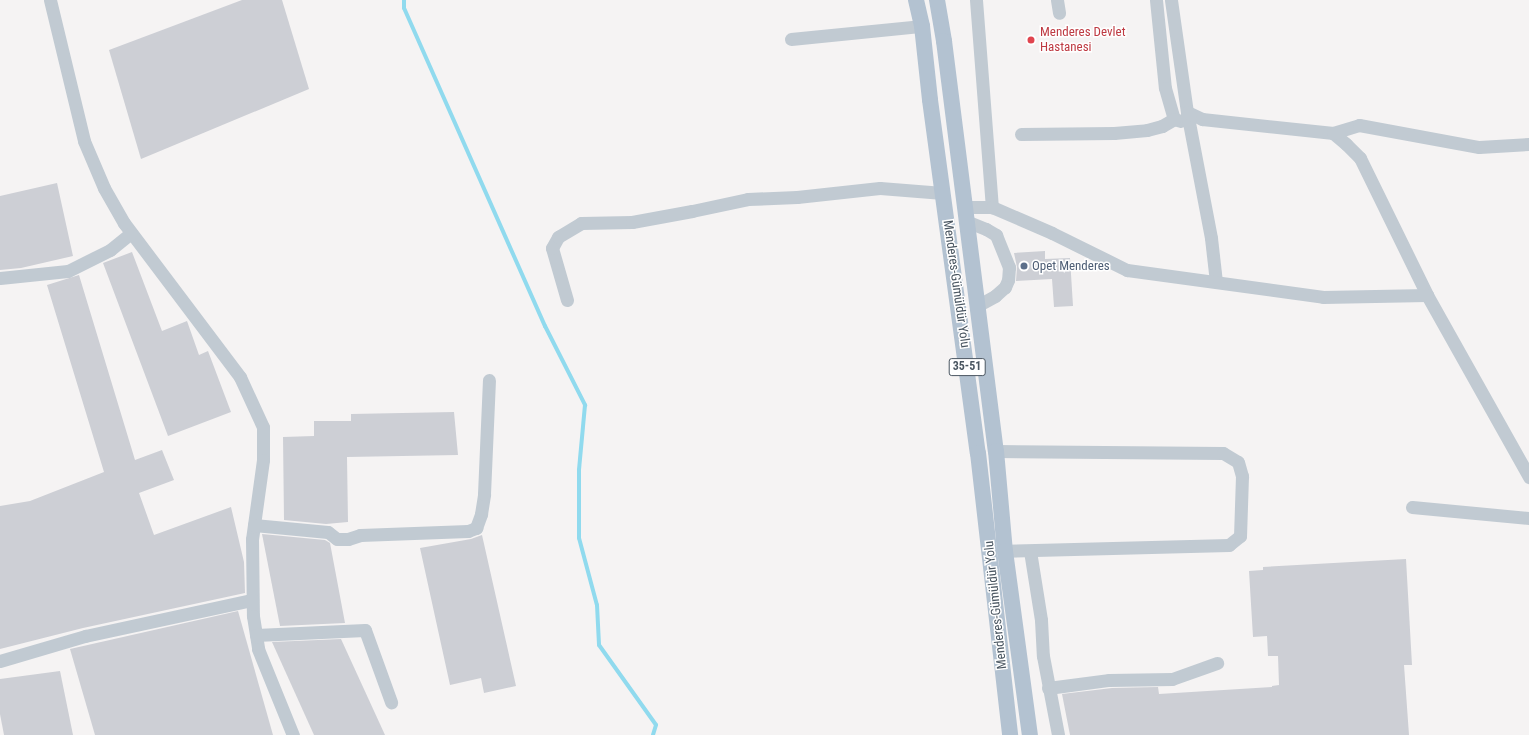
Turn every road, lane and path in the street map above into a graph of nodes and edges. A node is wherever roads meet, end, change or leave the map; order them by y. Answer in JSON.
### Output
{"nodes":[{"id":1,"x":50,"y":0,"type":"edge"},
{"id":2,"x":916,"y":0,"type":"edge"},
{"id":3,"x":937,"y":0,"type":"edge"},
{"id":4,"x":976,"y":0,"type":"edge"},
{"id":5,"x":1057,"y":0,"type":"edge"},
{"id":6,"x":1156,"y":0,"type":"edge"},
{"id":7,"x":1171,"y":0,"type":"edge"},
{"id":8,"x":1059,"y":13,"type":"dead end"},
{"id":9,"x":922,"y":26,"type":"junction"},
{"id":10,"x":791,"y":39,"type":"dead end"},
{"id":11,"x":1188,"y":116,"type":"junction"},
{"id":12,"x":1174,"y":118,"type":"junction"},
{"id":13,"x":1333,"y":133,"type":"junction"},
{"id":14,"x":1021,"y":134,"type":"dead end"},
{"id":15,"x":1529,"y":144,"type":"edge"},
{"id":16,"x":944,"y":193,"type":"junction"},
{"id":17,"x":992,"y":207,"type":"junction"},
{"id":18,"x":965,"y":214,"type":"junction"},
{"id":19,"x":131,"y":233,"type":"junction"},
{"id":20,"x":0,"y":278,"type":"edge"},
{"id":21,"x":1216,"y":282,"type":"junction"},
{"id":22,"x":1426,"y":295,"type":"junction"},
{"id":23,"x":567,"y":300,"type":"dead end"},
{"id":24,"x":977,"y":306,"type":"junction"},
{"id":25,"x":489,"y":380,"type":"dead end"},
{"id":26,"x":996,"y":451,"type":"junction"},
{"id":27,"x":1529,"y":476,"type":"edge"},
{"id":28,"x":1412,"y":507,"type":"dead end"},
{"id":29,"x":1529,"y":518,"type":"edge"},
{"id":30,"x":254,"y":525,"type":"junction"},
{"id":31,"x":1005,"y":551,"type":"junction"},
{"id":32,"x":1030,"y":551,"type":"junction"},
{"id":33,"x":252,"y":600,"type":"junction"},
{"id":34,"x":256,"y":635,"type":"junction"},
{"id":35,"x":0,"y":661,"type":"edge"},
{"id":36,"x":1217,"y":663,"type":"dead end"},
{"id":37,"x":1048,"y":688,"type":"junction"},
{"id":38,"x":391,"y":702,"type":"dead end"},
{"id":39,"x":293,"y":735,"type":"edge"},
{"id":40,"x":1010,"y":735,"type":"edge"},
{"id":41,"x":1030,"y":735,"type":"edge"},
{"id":42,"x":1058,"y":735,"type":"edge"}],
"edges":[{"from":1,"to":19,"type":"street"},
{"from":2,"to":9,"type":"main road","name":"Menderes-Gümüldür Yolu","number":"35-51"},
{"from":3,"to":18,"type":"main road","name":"Menderes-Gümüldür Yolu","number":"35-51"},
{"from":4,"to":17,"type":"street"},
{"from":5,"to":8,"type":"street"},
{"from":6,"to":12,"type":"street"},
{"from":7,"to":11,"type":"street"},
{"from":9,"to":10,"type":"street"},
{"from":9,"to":16,"type":"main road","name":"Menderes-Gümüldür Yolu","number":"35-51"},
{"from":11,"to":12,"type":"street"},
{"from":11,"to":13,"type":"street"},
{"from":11,"to":21,"type":"street"},
{"from":12,"to":14,"type":"street"},
{"from":13,"to":15,"type":"street"},
{"from":13,"to":22,"type":"street"},
{"from":16,"to":23,"type":"street"},
{"from":16,"to":40,"type":"main road","name":"Menderes-Gümüldür Yolu","number":"35-51"},
{"from":17,"to":18,"type":"street"},
{"from":17,"to":21,"type":"street"},
{"from":18,"to":24,"type":"main road","name":"Menderes-Gümüldür Yolu","number":"35-51"},
{"from":18,"to":24,"type":"street"},
{"from":19,"to":20,"type":"street"},
{"from":19,"to":30,"type":"street"},
{"from":21,"to":22,"type":"street"},
{"from":22,"to":27,"type":"street"},
{"from":24,"to":26,"type":"main road","name":"Menderes-Gümüldür Yolu","number":"35-51"},
{"from":25,"to":30,"type":"street"},
{"from":26,"to":31,"type":"main road","name":"Menderes-Gümüldür Yolu","number":"35-51"},
{"from":26,"to":32,"type":"street"},
{"from":28,"to":29,"type":"street"},
{"from":30,"to":33,"type":"street"},
{"from":31,"to":32,"type":"street"},
{"from":31,"to":41,"type":"main road","name":"Menderes-Gümüldür Yolu","number":"35-51"},
{"from":32,"to":37,"type":"street"},
{"from":33,"to":34,"type":"street"},
{"from":33,"to":35,"type":"street"},
{"from":34,"to":38,"type":"street"},
{"from":34,"to":39,"type":"street"},
{"from":36,"to":37,"type":"street"},
{"from":37,"to":42,"type":"street"}]}
